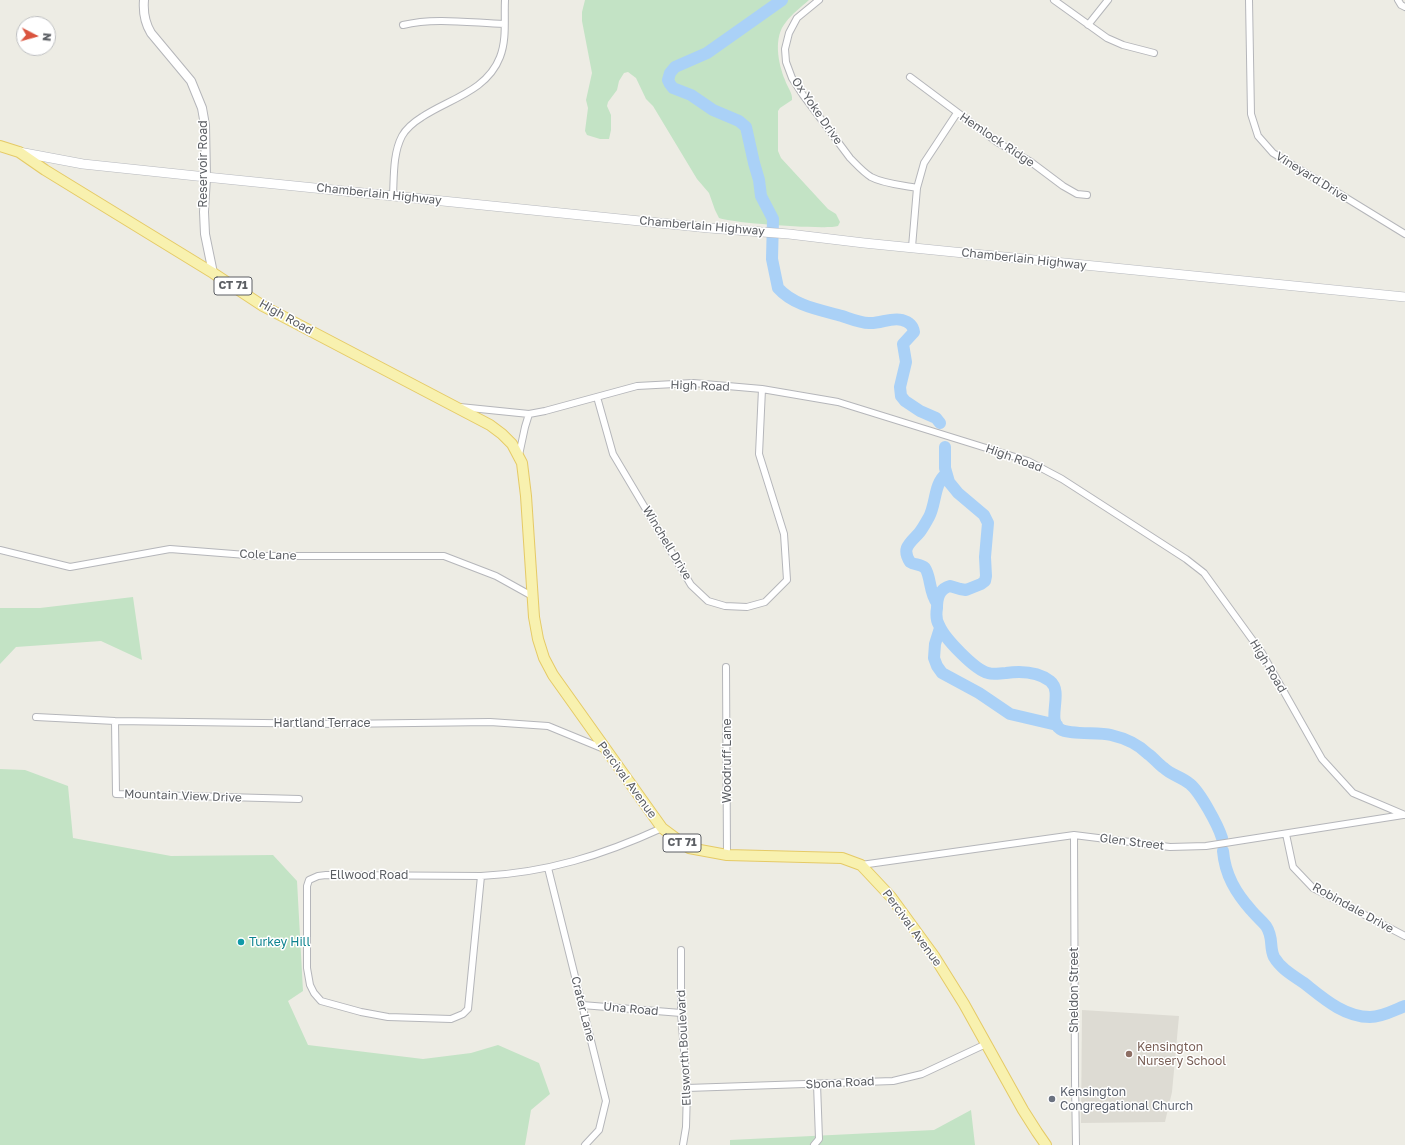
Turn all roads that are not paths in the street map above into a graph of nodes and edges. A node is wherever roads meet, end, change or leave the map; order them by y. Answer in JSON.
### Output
{"nodes":[{"id":1,"x":144,"y":0,"type":"edge"},
{"id":2,"x":505,"y":0,"type":"edge"},
{"id":3,"x":819,"y":0,"type":"edge"},
{"id":4,"x":1054,"y":0,"type":"edge"},
{"id":5,"x":1108,"y":0,"type":"edge"},
{"id":6,"x":1249,"y":0,"type":"edge"},
{"id":7,"x":1398,"y":0,"type":"edge"},
{"id":8,"x":1405,"y":8,"type":"edge"},
{"id":9,"x":504,"y":24,"type":"junction"},
{"id":10,"x":403,"y":25,"type":"dead end"},
{"id":11,"x":1088,"y":25,"type":"junction"},
{"id":12,"x":1154,"y":53,"type":"dead end"},
{"id":13,"x":910,"y":77,"type":"dead end"},
{"id":14,"x":957,"y":113,"type":"junction"},
{"id":15,"x":0,"y":146,"type":"edge"},
{"id":16,"x":19,"y":152,"type":"junction"},
{"id":17,"x":206,"y":177,"type":"junction"},
{"id":18,"x":917,"y":188,"type":"junction"},
{"id":19,"x":1087,"y":194,"type":"dead end"},
{"id":20,"x":393,"y":195,"type":"junction"},
{"id":21,"x":1405,"y":234,"type":"edge"},
{"id":22,"x":912,"y":247,"type":"junction"},
{"id":23,"x":213,"y":273,"type":"junction"},
{"id":24,"x":1405,"y":297,"type":"edge"},
{"id":25,"x":762,"y":389,"type":"junction"},
{"id":26,"x":597,"y":396,"type":"junction"},
{"id":27,"x":455,"y":406,"type":"junction"},
{"id":28,"x":529,"y":414,"type":"junction"},
{"id":29,"x":519,"y":454,"type":"junction"},
{"id":30,"x":0,"y":550,"type":"edge"},
{"id":31,"x":532,"y":596,"type":"junction"},
{"id":32,"x":726,"y":667,"type":"dead end"},
{"id":33,"x":36,"y":717,"type":"dead end"},
{"id":34,"x":115,"y":722,"type":"junction"},
{"id":35,"x":604,"y":749,"type":"junction"},
{"id":36,"x":298,"y":799,"type":"dead end"},
{"id":37,"x":1404,"y":815,"type":"edge"},
{"id":38,"x":662,"y":828,"type":"junction"},
{"id":39,"x":1074,"y":834,"type":"junction"},
{"id":40,"x":1286,"y":834,"type":"junction"},
{"id":41,"x":727,"y":855,"type":"junction"},
{"id":42,"x":861,"y":865,"type":"junction"},
{"id":43,"x":548,"y":868,"type":"junction"},
{"id":44,"x":481,"y":876,"type":"junction"},
{"id":45,"x":1405,"y":936,"type":"edge"},
{"id":46,"x":681,"y":950,"type":"dead end"},
{"id":47,"x":582,"y":1005,"type":"junction"},
{"id":48,"x":681,"y":1014,"type":"junction"},
{"id":49,"x":986,"y":1044,"type":"junction"},
{"id":50,"x":817,"y":1084,"type":"junction"},
{"id":51,"x":688,"y":1088,"type":"junction"},
{"id":52,"x":585,"y":1145,"type":"edge"},
{"id":53,"x":683,"y":1145,"type":"edge"},
{"id":54,"x":814,"y":1145,"type":"edge"},
{"id":55,"x":1046,"y":1145,"type":"edge"},
{"id":56,"x":1076,"y":1145,"type":"edge"}],
"edges":[{"from":1,"to":17,"type":"street","name":"Reservoir Road"},
{"from":2,"to":9,"type":"street"},
{"from":3,"to":18,"type":"street","name":"Ox Yoke Drive"},
{"from":4,"to":11,"type":"street"},
{"from":5,"to":11,"type":"street"},
{"from":6,"to":21,"type":"street","name":"Vineyard Drive"},
{"from":7,"to":8,"type":"street"},
{"from":9,"to":10,"type":"street"},
{"from":9,"to":20,"type":"street"},
{"from":11,"to":12,"type":"street"},
{"from":13,"to":14,"type":"street","name":"Hemlock Ridge"},
{"from":14,"to":18,"type":"street"},
{"from":14,"to":19,"type":"street","name":"Hemlock Ridge"},
{"from":15,"to":16,"type":"main road","name":"Chamberlain Highway","number":"CT 71"},
{"from":16,"to":17,"type":"main road","name":"Chamberlain Highway"},
{"from":16,"to":23,"type":"main road","name":"High Road","number":"CT 71"},
{"from":17,"to":20,"type":"main road","name":"Chamberlain Highway"},
{"from":17,"to":23,"type":"street","name":"Reservoir Road"},
{"from":18,"to":22,"type":"street"},
{"from":20,"to":22,"type":"main road","name":"Chamberlain Highway"},
{"from":22,"to":24,"type":"main road","name":"Chamberlain Highway"},
{"from":23,"to":27,"type":"main road","name":"High Road","number":"CT 71"},
{"from":25,"to":26,"type":"street","name":"High Road"},
{"from":25,"to":26,"type":"street","name":"Winchell Drive"},
{"from":25,"to":37,"type":"street","name":"High Road"},
{"from":26,"to":28,"type":"street","name":"High Road"},
{"from":27,"to":28,"type":"street","name":"High Road"},
{"from":27,"to":29,"type":"main road","name":"Percival Avenue","number":"CT 71"},
{"from":28,"to":29,"type":"street"},
{"from":29,"to":31,"type":"main road","name":"Percival Avenue","number":"CT 71"},
{"from":30,"to":31,"type":"street","name":"Cole Lane"},
{"from":31,"to":35,"type":"main road","name":"Percival Avenue","number":"CT 71"},
{"from":32,"to":41,"type":"street","name":"Woodruff Lane"},
{"from":33,"to":34,"type":"street","name":"Hartland Terrace"},
{"from":34,"to":35,"type":"street","name":"Hartland Terrace"},
{"from":34,"to":36,"type":"street","name":"Mountain View Drive"},
{"from":35,"to":38,"type":"main road","name":"Percival Avenue","number":"CT 71"},
{"from":37,"to":40,"type":"street","name":"Glen Street"},
{"from":38,"to":41,"type":"main road","name":"Percival Avenue","number":"CT 71"},
{"from":38,"to":43,"type":"street","name":"Ellwood Road"},
{"from":39,"to":40,"type":"street","name":"Glen Street"},
{"from":39,"to":42,"type":"street","name":"Glen Street"},
{"from":39,"to":56,"type":"street","name":"Sheldon Street"},
{"from":40,"to":45,"type":"street","name":"Robindale Drive"},
{"from":41,"to":42,"type":"main road","name":"Percival Avenue","number":"CT 71"},
{"from":42,"to":49,"type":"main road","name":"Percival Avenue","number":"CT 71"},
{"from":43,"to":44,"type":"street","name":"Ellwood Road"},
{"from":43,"to":47,"type":"street","name":"Crater Lane"},
{"from":44,"to":44,"type":"street","name":"Ellwood Road"},
{"from":46,"to":48,"type":"street","name":"Ellsworth Boulevard"},
{"from":47,"to":48,"type":"street","name":"Una Road"},
{"from":47,"to":52,"type":"street","name":"Crater Lane"},
{"from":48,"to":51,"type":"street","name":"Ellsworth Boulevard"},
{"from":49,"to":50,"type":"street","name":"Sbona Road"},
{"from":49,"to":55,"type":"main road","name":"Percival Avenue","number":"CT 71"},
{"from":50,"to":51,"type":"street","name":"Sbona Road"},
{"from":50,"to":54,"type":"street"},
{"from":51,"to":53,"type":"street","name":"Ellsworth Boulevard"}]}
